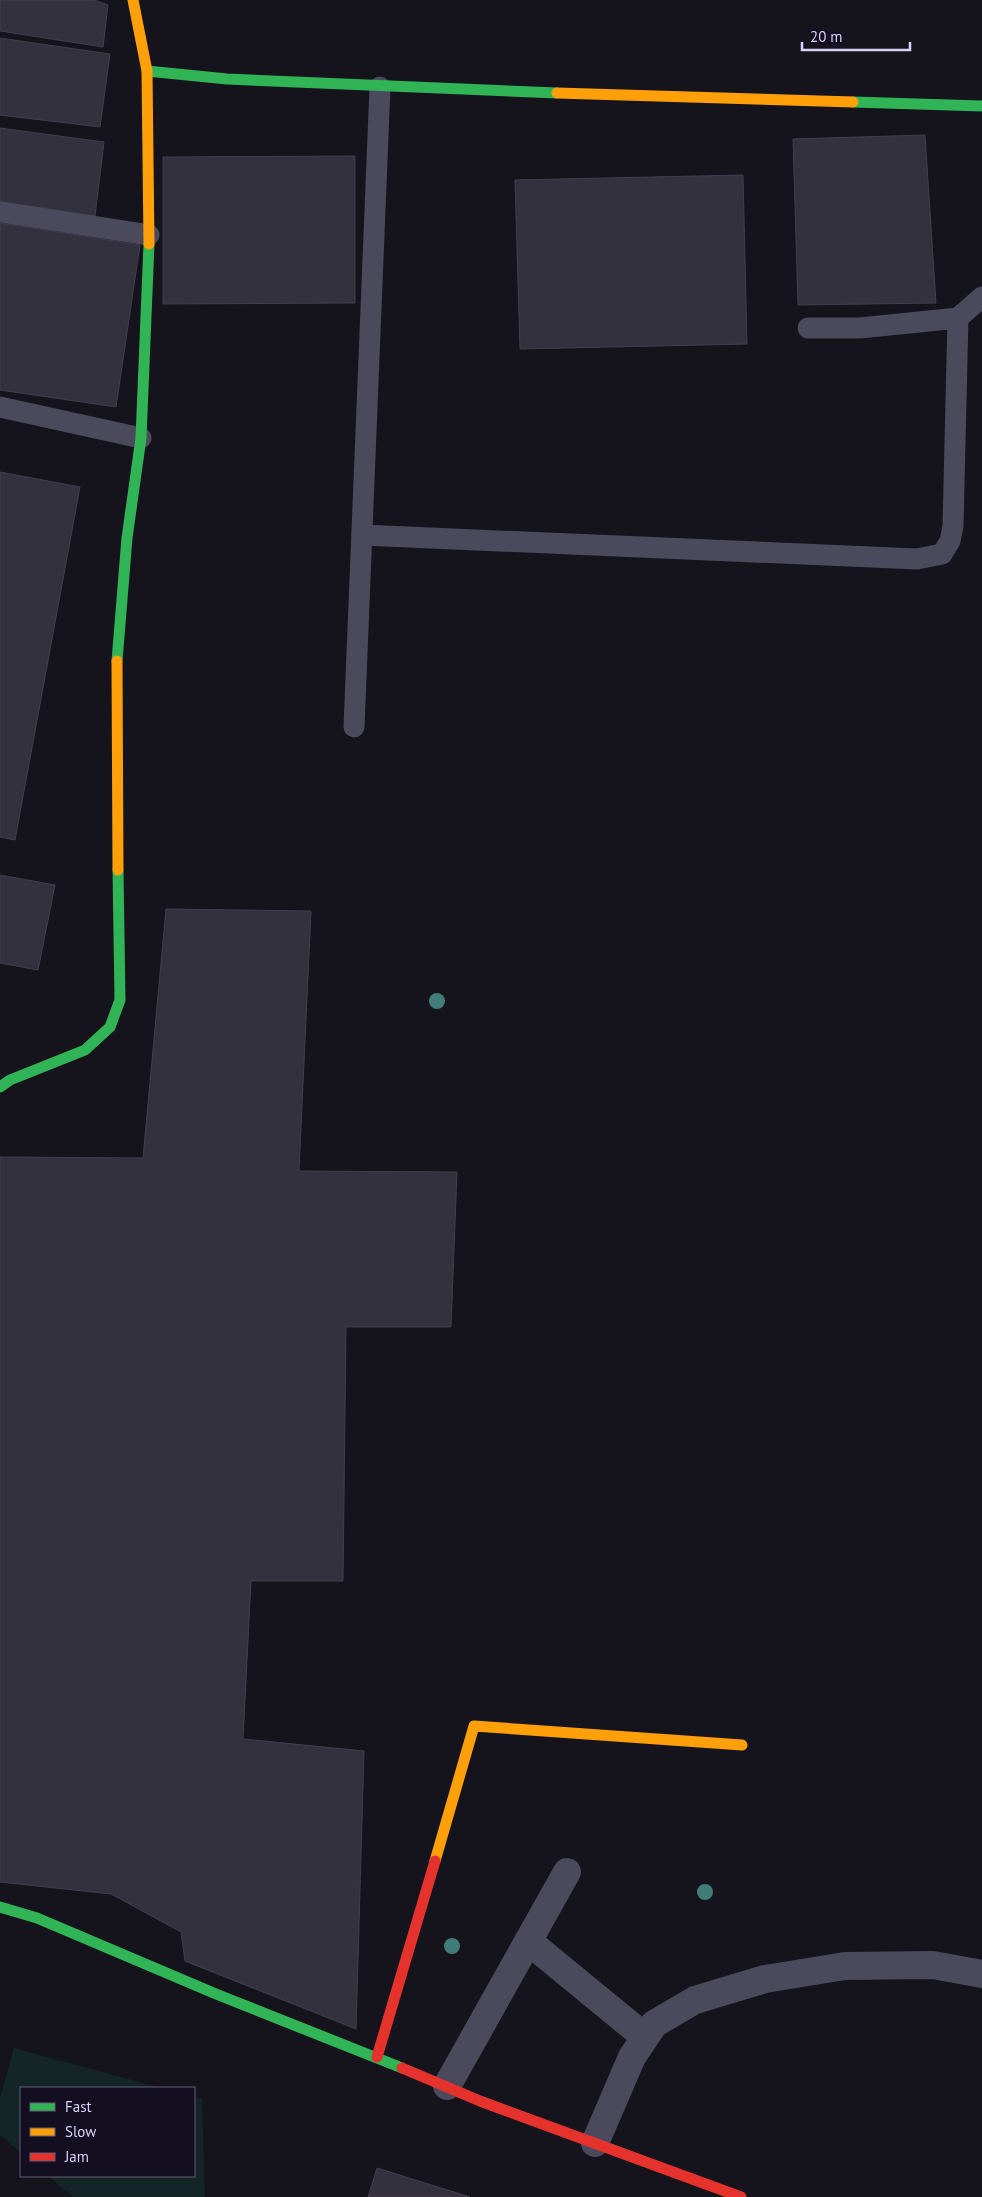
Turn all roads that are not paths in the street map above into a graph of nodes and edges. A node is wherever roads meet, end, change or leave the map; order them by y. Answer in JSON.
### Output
{"nodes":[{"id":1,"x":133,"y":0,"type":"edge"},
{"id":2,"x":147,"y":71,"type":"junction"},
{"id":3,"x":380,"y":86,"type":"junction"},
{"id":4,"x":982,"y":106,"type":"edge"},
{"id":5,"x":0,"y":212,"type":"edge"},
{"id":6,"x":149,"y":235,"type":"junction"},
{"id":7,"x":982,"y":298,"type":"edge"},
{"id":8,"x":958,"y":318,"type":"junction"},
{"id":9,"x":808,"y":328,"type":"dead end"},
{"id":10,"x":0,"y":407,"type":"edge"},
{"id":11,"x":142,"y":438,"type":"junction"},
{"id":12,"x":362,"y":535,"type":"junction"},
{"id":13,"x":354,"y":727,"type":"dead end"},
{"id":14,"x":0,"y":1088,"type":"edge"},
{"id":15,"x":742,"y":1745,"type":"dead end"},
{"id":16,"x":567,"y":1872,"type":"dead end"},
{"id":17,"x":0,"y":1908,"type":"edge"},
{"id":18,"x":528,"y":1941,"type":"junction"},
{"id":19,"x":982,"y":1974,"type":"edge"},
{"id":20,"x":645,"y":2037,"type":"junction"},
{"id":21,"x":377,"y":2057,"type":"junction"},
{"id":22,"x":447,"y":2086,"type":"junction"},
{"id":23,"x":595,"y":2143,"type":"junction"},
{"id":24,"x":741,"y":2197,"type":"edge"}],
"edges":[{"from":1,"to":2,"type":"street"},
{"from":2,"to":3,"type":"street"},
{"from":2,"to":6,"type":"street"},
{"from":3,"to":4,"type":"street"},
{"from":3,"to":12,"type":"lane"},
{"from":5,"to":6,"type":"lane"},
{"from":6,"to":11,"type":"street"},
{"from":7,"to":8,"type":"lane"},
{"from":8,"to":9,"type":"lane"},
{"from":8,"to":12,"type":"lane"},
{"from":10,"to":11,"type":"lane"},
{"from":11,"to":14,"type":"street"},
{"from":12,"to":13,"type":"lane"},
{"from":15,"to":21,"type":"street"},
{"from":16,"to":18,"type":"street"},
{"from":17,"to":21,"type":"street"},
{"from":18,"to":20,"type":"street"},
{"from":18,"to":22,"type":"street"},
{"from":19,"to":20,"type":"street"},
{"from":20,"to":23,"type":"street"},
{"from":21,"to":22,"type":"street"},
{"from":22,"to":23,"type":"street"},
{"from":23,"to":24,"type":"street"}]}
